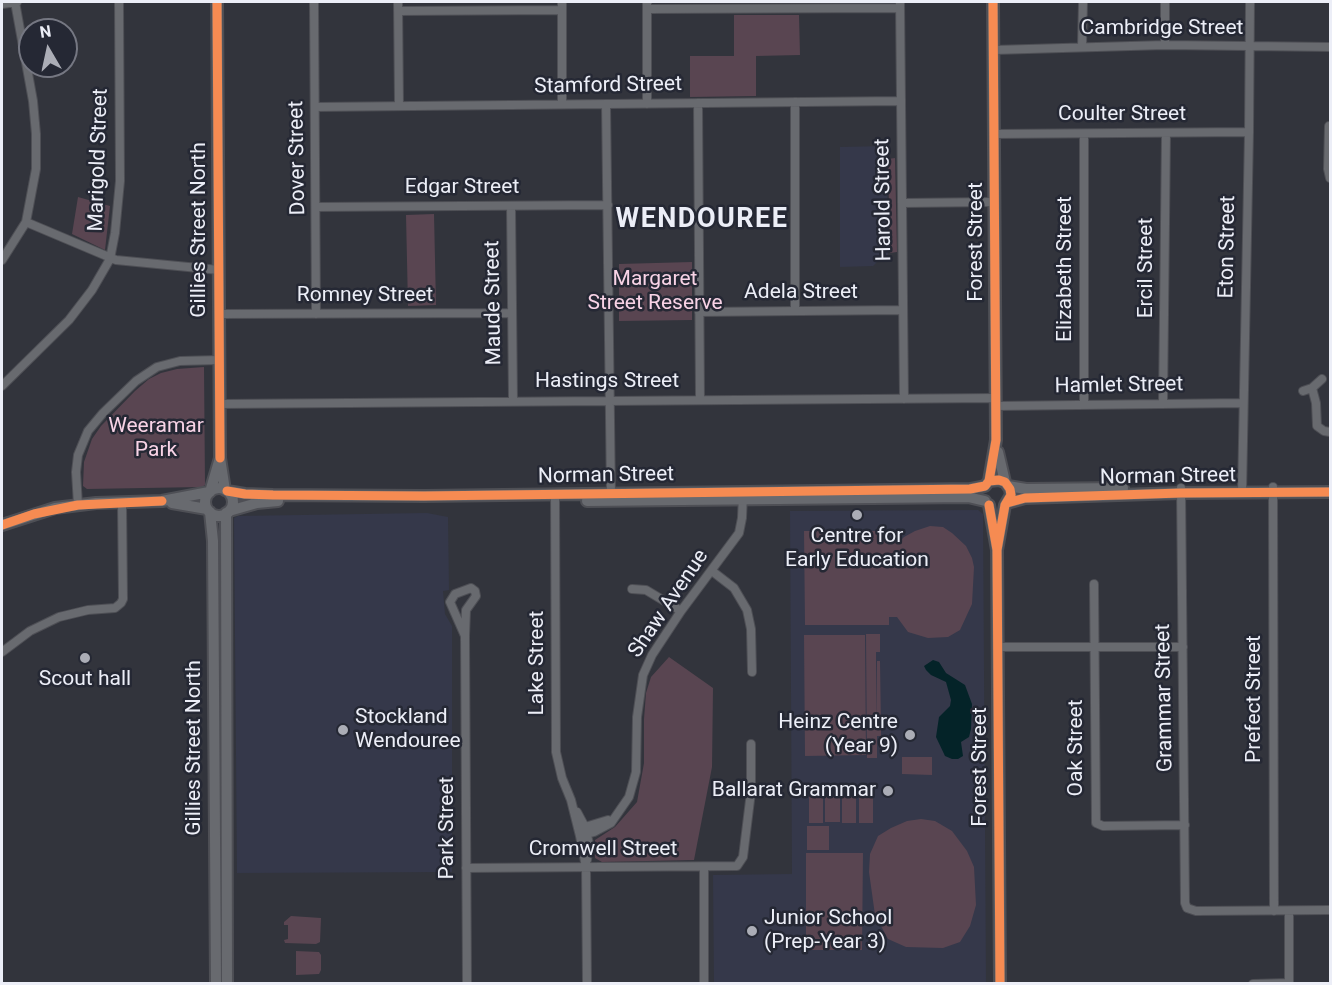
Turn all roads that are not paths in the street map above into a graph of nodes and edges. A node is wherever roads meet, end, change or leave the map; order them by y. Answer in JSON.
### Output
{"nodes":[{"id":1,"x":16,"y":2,"type":"edge"},
{"id":2,"x":119,"y":2,"type":"edge"},
{"id":3,"x":217,"y":2,"type":"edge"},
{"id":4,"x":314,"y":2,"type":"edge"},
{"id":5,"x":398,"y":2,"type":"edge"},
{"id":6,"x":993,"y":2,"type":"edge"},
{"id":7,"x":1083,"y":2,"type":"edge"},
{"id":8,"x":1165,"y":2,"type":"edge"},
{"id":9,"x":1250,"y":2,"type":"edge"},
{"id":10,"x":2,"y":4,"type":"edge"},
{"id":11,"x":647,"y":5,"type":"edge"},
{"id":12,"x":900,"y":5,"type":"edge"},
{"id":13,"x":562,"y":6,"type":"edge"},
{"id":14,"x":398,"y":11,"type":"junction"},
{"id":15,"x":1165,"y":45,"type":"junction"},
{"id":16,"x":1250,"y":46,"type":"junction"},
{"id":17,"x":1082,"y":47,"type":"junction"},
{"id":18,"x":1330,"y":47,"type":"edge"},
{"id":19,"x":994,"y":50,"type":"junction"},
{"id":20,"x":901,"y":101,"type":"junction"},
{"id":21,"x":795,"y":102,"type":"junction"},
{"id":22,"x":698,"y":103,"type":"junction"},
{"id":23,"x":562,"y":104,"type":"junction"},
{"id":24,"x":606,"y":104,"type":"junction"},
{"id":25,"x":647,"y":104,"type":"junction"},
{"id":26,"x":399,"y":106,"type":"junction"},
{"id":27,"x":315,"y":107,"type":"junction"},
{"id":28,"x":1329,"y":126,"type":"dead end"},
{"id":29,"x":1249,"y":132,"type":"junction"},
{"id":30,"x":1166,"y":133,"type":"junction"},
{"id":31,"x":994,"y":134,"type":"junction"},
{"id":32,"x":1084,"y":134,"type":"junction"},
{"id":33,"x":1330,"y":178,"type":"edge"},
{"id":34,"x":995,"y":202,"type":"junction"},
{"id":35,"x":902,"y":203,"type":"junction"},
{"id":36,"x":608,"y":205,"type":"junction"},
{"id":37,"x":511,"y":206,"type":"junction"},
{"id":38,"x":316,"y":207,"type":"junction"},
{"id":39,"x":26,"y":222,"type":"junction"},
{"id":40,"x":110,"y":259,"type":"junction"},
{"id":41,"x":2,"y":260,"type":"edge"},
{"id":42,"x":219,"y":270,"type":"junction"},
{"id":43,"x":903,"y":310,"type":"junction"},
{"id":44,"x":795,"y":311,"type":"junction"},
{"id":45,"x":699,"y":312,"type":"junction"},
{"id":46,"x":512,"y":313,"type":"junction"},
{"id":47,"x":219,"y":314,"type":"junction"},
{"id":48,"x":316,"y":314,"type":"junction"},
{"id":49,"x":219,"y":360,"type":"junction"},
{"id":50,"x":1322,"y":379,"type":"dead end"},
{"id":51,"x":2,"y":386,"type":"edge"},
{"id":52,"x":1312,"y":388,"type":"junction"},
{"id":53,"x":1303,"y":391,"type":"dead end"},
{"id":54,"x":904,"y":399,"type":"junction"},
{"id":55,"x":608,"y":400,"type":"junction"},
{"id":56,"x":700,"y":400,"type":"junction"},
{"id":57,"x":513,"y":401,"type":"junction"},
{"id":58,"x":996,"y":402,"type":"junction"},
{"id":59,"x":1243,"y":403,"type":"junction"},
{"id":60,"x":219,"y":404,"type":"junction"},
{"id":61,"x":1163,"y":404,"type":"junction"},
{"id":62,"x":1084,"y":405,"type":"junction"},
{"id":63,"x":1330,"y":432,"type":"edge"},
{"id":64,"x":996,"y":440,"type":"junction"},
{"id":65,"x":220,"y":458,"type":"junction"},
{"id":66,"x":987,"y":483,"type":"junction"},
{"id":67,"x":1006,"y":484,"type":"junction"},
{"id":68,"x":1330,"y":486,"type":"edge"},
{"id":69,"x":1181,"y":490,"type":"junction"},
{"id":70,"x":1242,"y":490,"type":"junction"},
{"id":71,"x":1273,"y":490,"type":"junction"},
{"id":72,"x":226,"y":491,"type":"junction"},
{"id":73,"x":210,"y":492,"type":"junction"},
{"id":74,"x":1330,"y":492,"type":"edge"},
{"id":75,"x":743,"y":496,"type":"junction"},
{"id":76,"x":611,"y":497,"type":"junction"},
{"id":77,"x":555,"y":498,"type":"junction"},
{"id":78,"x":438,"y":499,"type":"junction"},
{"id":79,"x":162,"y":501,"type":"junction"},
{"id":80,"x":122,"y":502,"type":"junction"},
{"id":81,"x":987,"y":503,"type":"junction"},
{"id":82,"x":1006,"y":504,"type":"junction"},
{"id":83,"x":78,"y":505,"type":"junction"},
{"id":84,"x":209,"y":511,"type":"junction"},
{"id":85,"x":228,"y":512,"type":"junction"},
{"id":86,"x":2,"y":523,"type":"edge"},
{"id":87,"x":997,"y":550,"type":"junction"},
{"id":88,"x":712,"y":571,"type":"junction"},
{"id":89,"x":1094,"y":584,"type":"dead end"},
{"id":90,"x":632,"y":589,"type":"dead end"},
{"id":91,"x":681,"y":611,"type":"junction"},
{"id":92,"x":465,"y":636,"type":"junction"},
{"id":93,"x":220,"y":647,"type":"junction"},
{"id":94,"x":1094,"y":647,"type":"junction"},
{"id":95,"x":1183,"y":647,"type":"junction"},
{"id":96,"x":999,"y":648,"type":"junction"},
{"id":97,"x":2,"y":652,"type":"edge"},
{"id":98,"x":752,"y":672,"type":"dead end"},
{"id":99,"x":751,"y":744,"type":"dead end"},
{"id":100,"x":1185,"y":825,"type":"junction"},
{"id":101,"x":583,"y":832,"type":"junction"},
{"id":102,"x":221,"y":865,"type":"junction"},
{"id":103,"x":586,"y":867,"type":"junction"},
{"id":104,"x":704,"y":867,"type":"junction"},
{"id":105,"x":466,"y":868,"type":"junction"},
{"id":106,"x":1330,"y":910,"type":"edge"},
{"id":107,"x":1274,"y":911,"type":"junction"},
{"id":108,"x":1289,"y":911,"type":"junction"},
{"id":109,"x":1289,"y":983,"type":"edge"},
{"id":110,"x":216,"y":984,"type":"edge"},
{"id":111,"x":227,"y":984,"type":"edge"},
{"id":112,"x":466,"y":984,"type":"edge"},
{"id":113,"x":587,"y":984,"type":"edge"},
{"id":114,"x":705,"y":984,"type":"edge"},
{"id":115,"x":1000,"y":984,"type":"edge"},
{"id":116,"x":1253,"y":984,"type":"edge"}],
"edges":[{"from":1,"to":10,"type":"street"},
{"from":1,"to":39,"type":"street"},
{"from":2,"to":40,"type":"street","name":"Marigold Street"},
{"from":3,"to":42,"type":"main road","name":"Gillies Street North"},
{"from":4,"to":27,"type":"street","name":"Dover Street"},
{"from":5,"to":14,"type":"street"},
{"from":6,"to":19,"type":"main road","name":"Forest Street"},
{"from":7,"to":17,"type":"street"},
{"from":8,"to":15,"type":"street"},
{"from":9,"to":16,"type":"street","name":"Eton Street"},
{"from":11,"to":12,"type":"street"},
{"from":11,"to":25,"type":"street"},
{"from":12,"to":20,"type":"street","name":"Harold Street"},
{"from":13,"to":14,"type":"street"},
{"from":13,"to":23,"type":"street"},
{"from":14,"to":26,"type":"street"},
{"from":15,"to":16,"type":"street","name":"Cambridge Street"},
{"from":15,"to":17,"type":"street","name":"Cambridge Street"},
{"from":16,"to":18,"type":"street","name":"Cambridge Street"},
{"from":16,"to":29,"type":"street","name":"Eton Street"},
{"from":17,"to":19,"type":"street","name":"Cambridge Street"},
{"from":19,"to":31,"type":"main road","name":"Forest Street"},
{"from":20,"to":21,"type":"street","name":"Stamford Street"},
{"from":20,"to":35,"type":"street","name":"Harold Street"},
{"from":21,"to":22,"type":"street","name":"Stamford Street"},
{"from":21,"to":44,"type":"street"},
{"from":22,"to":25,"type":"street","name":"Stamford Street"},
{"from":22,"to":45,"type":"street"},
{"from":23,"to":24,"type":"street","name":"Stamford Street"},
{"from":23,"to":26,"type":"street","name":"Stamford Street"},
{"from":24,"to":25,"type":"street","name":"Stamford Street"},
{"from":24,"to":36,"type":"street"},
{"from":26,"to":27,"type":"street","name":"Stamford Street"},
{"from":27,"to":38,"type":"street","name":"Dover Street"},
{"from":28,"to":33,"type":"street"},
{"from":29,"to":30,"type":"street","name":"Coulter Street"},
{"from":29,"to":59,"type":"street","name":"Eton Street"},
{"from":30,"to":32,"type":"street","name":"Coulter Street"},
{"from":30,"to":61,"type":"street","name":"Ercil Street"},
{"from":31,"to":32,"type":"street","name":"Coulter Street"},
{"from":31,"to":34,"type":"main road","name":"Forest Street"},
{"from":32,"to":62,"type":"street","name":"Elizabeth Street"},
{"from":34,"to":35,"type":"street"},
{"from":34,"to":58,"type":"main road","name":"Forest Street"},
{"from":35,"to":43,"type":"street","name":"Harold Street"},
{"from":36,"to":37,"type":"street","name":"Edgar Street"},
{"from":36,"to":55,"type":"street"},
{"from":37,"to":38,"type":"street","name":"Edgar Street"},
{"from":37,"to":46,"type":"street","name":"Maude Street"},
{"from":38,"to":48,"type":"street","name":"Dover Street"},
{"from":39,"to":40,"type":"street"},
{"from":39,"to":41,"type":"street"},
{"from":40,"to":42,"type":"street"},
{"from":40,"to":51,"type":"street","name":"Marigold Street"},
{"from":42,"to":47,"type":"main road","name":"Gillies Street North"},
{"from":43,"to":44,"type":"street","name":"Adela Street"},
{"from":43,"to":54,"type":"street","name":"Harold Street"},
{"from":44,"to":45,"type":"street","name":"Adela Street"},
{"from":45,"to":56,"type":"street"},
{"from":46,"to":48,"type":"street","name":"Romney Street"},
{"from":46,"to":57,"type":"street","name":"Maude Street"},
{"from":47,"to":48,"type":"street","name":"Romney Street"},
{"from":47,"to":49,"type":"main road","name":"Gillies Street North"},
{"from":49,"to":60,"type":"main road","name":"Gillies Street North"},
{"from":49,"to":83,"type":"street"},
{"from":50,"to":52,"type":"street"},
{"from":52,"to":53,"type":"street"},
{"from":52,"to":63,"type":"street"},
{"from":54,"to":56,"type":"street","name":"Hastings Street"},
{"from":54,"to":58,"type":"street","name":"Hastings Street"},
{"from":55,"to":56,"type":"street","name":"Hastings Street"},
{"from":55,"to":57,"type":"street","name":"Hastings Street"},
{"from":55,"to":76,"type":"street"},
{"from":57,"to":60,"type":"street","name":"Hastings Street"},
{"from":58,"to":62,"type":"street","name":"Hamlet Street"},
{"from":58,"to":64,"type":"main road","name":"Forest Street"},
{"from":59,"to":61,"type":"street","name":"Hamlet Street"},
{"from":59,"to":70,"type":"street","name":"Eton Street"},
{"from":60,"to":65,"type":"main road","name":"Gillies Street North"},
{"from":61,"to":62,"type":"street","name":"Hamlet Street"},
{"from":64,"to":66,"type":"main road","name":"Forest Street"},
{"from":64,"to":67,"type":"main road","name":"Forest Street"},
{"from":65,"to":72,"type":"main road","name":"Gillies Street North"},
{"from":65,"to":73,"type":"main road","name":"Gillies Street North"},
{"from":66,"to":67,"type":"main road"},
{"from":66,"to":75,"type":"main road","name":"Norman Street"},
{"from":66,"to":81,"type":"main road"},
{"from":67,"to":69,"type":"main road","name":"Norman Street"},
{"from":67,"to":82,"type":"main road"},
{"from":68,"to":71,"type":"main road","name":"Norman Street"},
{"from":69,"to":70,"type":"main road","name":"Norman Street"},
{"from":69,"to":82,"type":"main road","name":"Norman Street"},
{"from":69,"to":95,"type":"street","name":"Grammar Street"},
{"from":70,"to":71,"type":"main road","name":"Norman Street"},
{"from":71,"to":74,"type":"main road","name":"Norman Street"},
{"from":71,"to":107,"type":"street","name":"Prefect Street"},
{"from":72,"to":73,"type":"main road"},
{"from":72,"to":78,"type":"main road","name":"Norman Street"},
{"from":72,"to":85,"type":"main road"},
{"from":73,"to":79,"type":"main road"},
{"from":73,"to":84,"type":"main road"},
{"from":75,"to":76,"type":"main road","name":"Norman Street"},
{"from":75,"to":81,"type":"main road","name":"Norman Street"},
{"from":75,"to":88,"type":"street","name":"Shaw Avenue"},
{"from":76,"to":77,"type":"main road","name":"Norman Street"},
{"from":77,"to":78,"type":"main road","name":"Norman Street"},
{"from":77,"to":101,"type":"street","name":"Lake Street"},
{"from":78,"to":85,"type":"main road","name":"Norman Street"},
{"from":79,"to":80,"type":"main road"},
{"from":79,"to":84,"type":"main road"},
{"from":80,"to":83,"type":"main road"},
{"from":80,"to":97,"type":"street"},
{"from":81,"to":82,"type":"main road"},
{"from":81,"to":87,"type":"main road","name":"Forest Street"},
{"from":82,"to":87,"type":"main road","name":"Forest Street"},
{"from":83,"to":86,"type":"main road"},
{"from":84,"to":85,"type":"main road"},
{"from":84,"to":93,"type":"main road","name":"Gillies Street North"},
{"from":85,"to":93,"type":"main road","name":"Gillies Street North"},
{"from":87,"to":96,"type":"main road","name":"Forest Street"},
{"from":88,"to":91,"type":"street","name":"Shaw Avenue"},
{"from":88,"to":98,"type":"street"},
{"from":89,"to":94,"type":"street","name":"Oak Street"},
{"from":90,"to":91,"type":"street"},
{"from":91,"to":101,"type":"street","name":"Shaw Avenue"},
{"from":92,"to":92,"type":"street","name":"Park Street"},
{"from":92,"to":105,"type":"street","name":"Park Street"},
{"from":93,"to":102,"type":"main road","name":"Gillies Street North"},
{"from":94,"to":95,"type":"street"},
{"from":94,"to":96,"type":"street"},
{"from":94,"to":100,"type":"street","name":"Oak Street"},
{"from":95,"to":100,"type":"street","name":"Grammar Street"},
{"from":96,"to":115,"type":"main road","name":"Forest Street"},
{"from":99,"to":104,"type":"street","name":"Cromwell Street"},
{"from":100,"to":107,"type":"street","name":"Grammar Street"},
{"from":101,"to":103,"type":"street"},
{"from":102,"to":110,"type":"main road","name":"Gillies Street North"},
{"from":102,"to":111,"type":"main road","name":"Gillies Street North"},
{"from":103,"to":104,"type":"street","name":"Cromwell Street"},
{"from":103,"to":105,"type":"street","name":"Cromwell Street"},
{"from":103,"to":113,"type":"street"},
{"from":104,"to":114,"type":"street"},
{"from":105,"to":112,"type":"street","name":"Park Street"},
{"from":106,"to":108,"type":"street"},
{"from":107,"to":108,"type":"street"},
{"from":108,"to":109,"type":"street"},
{"from":109,"to":116,"type":"street"}]}
